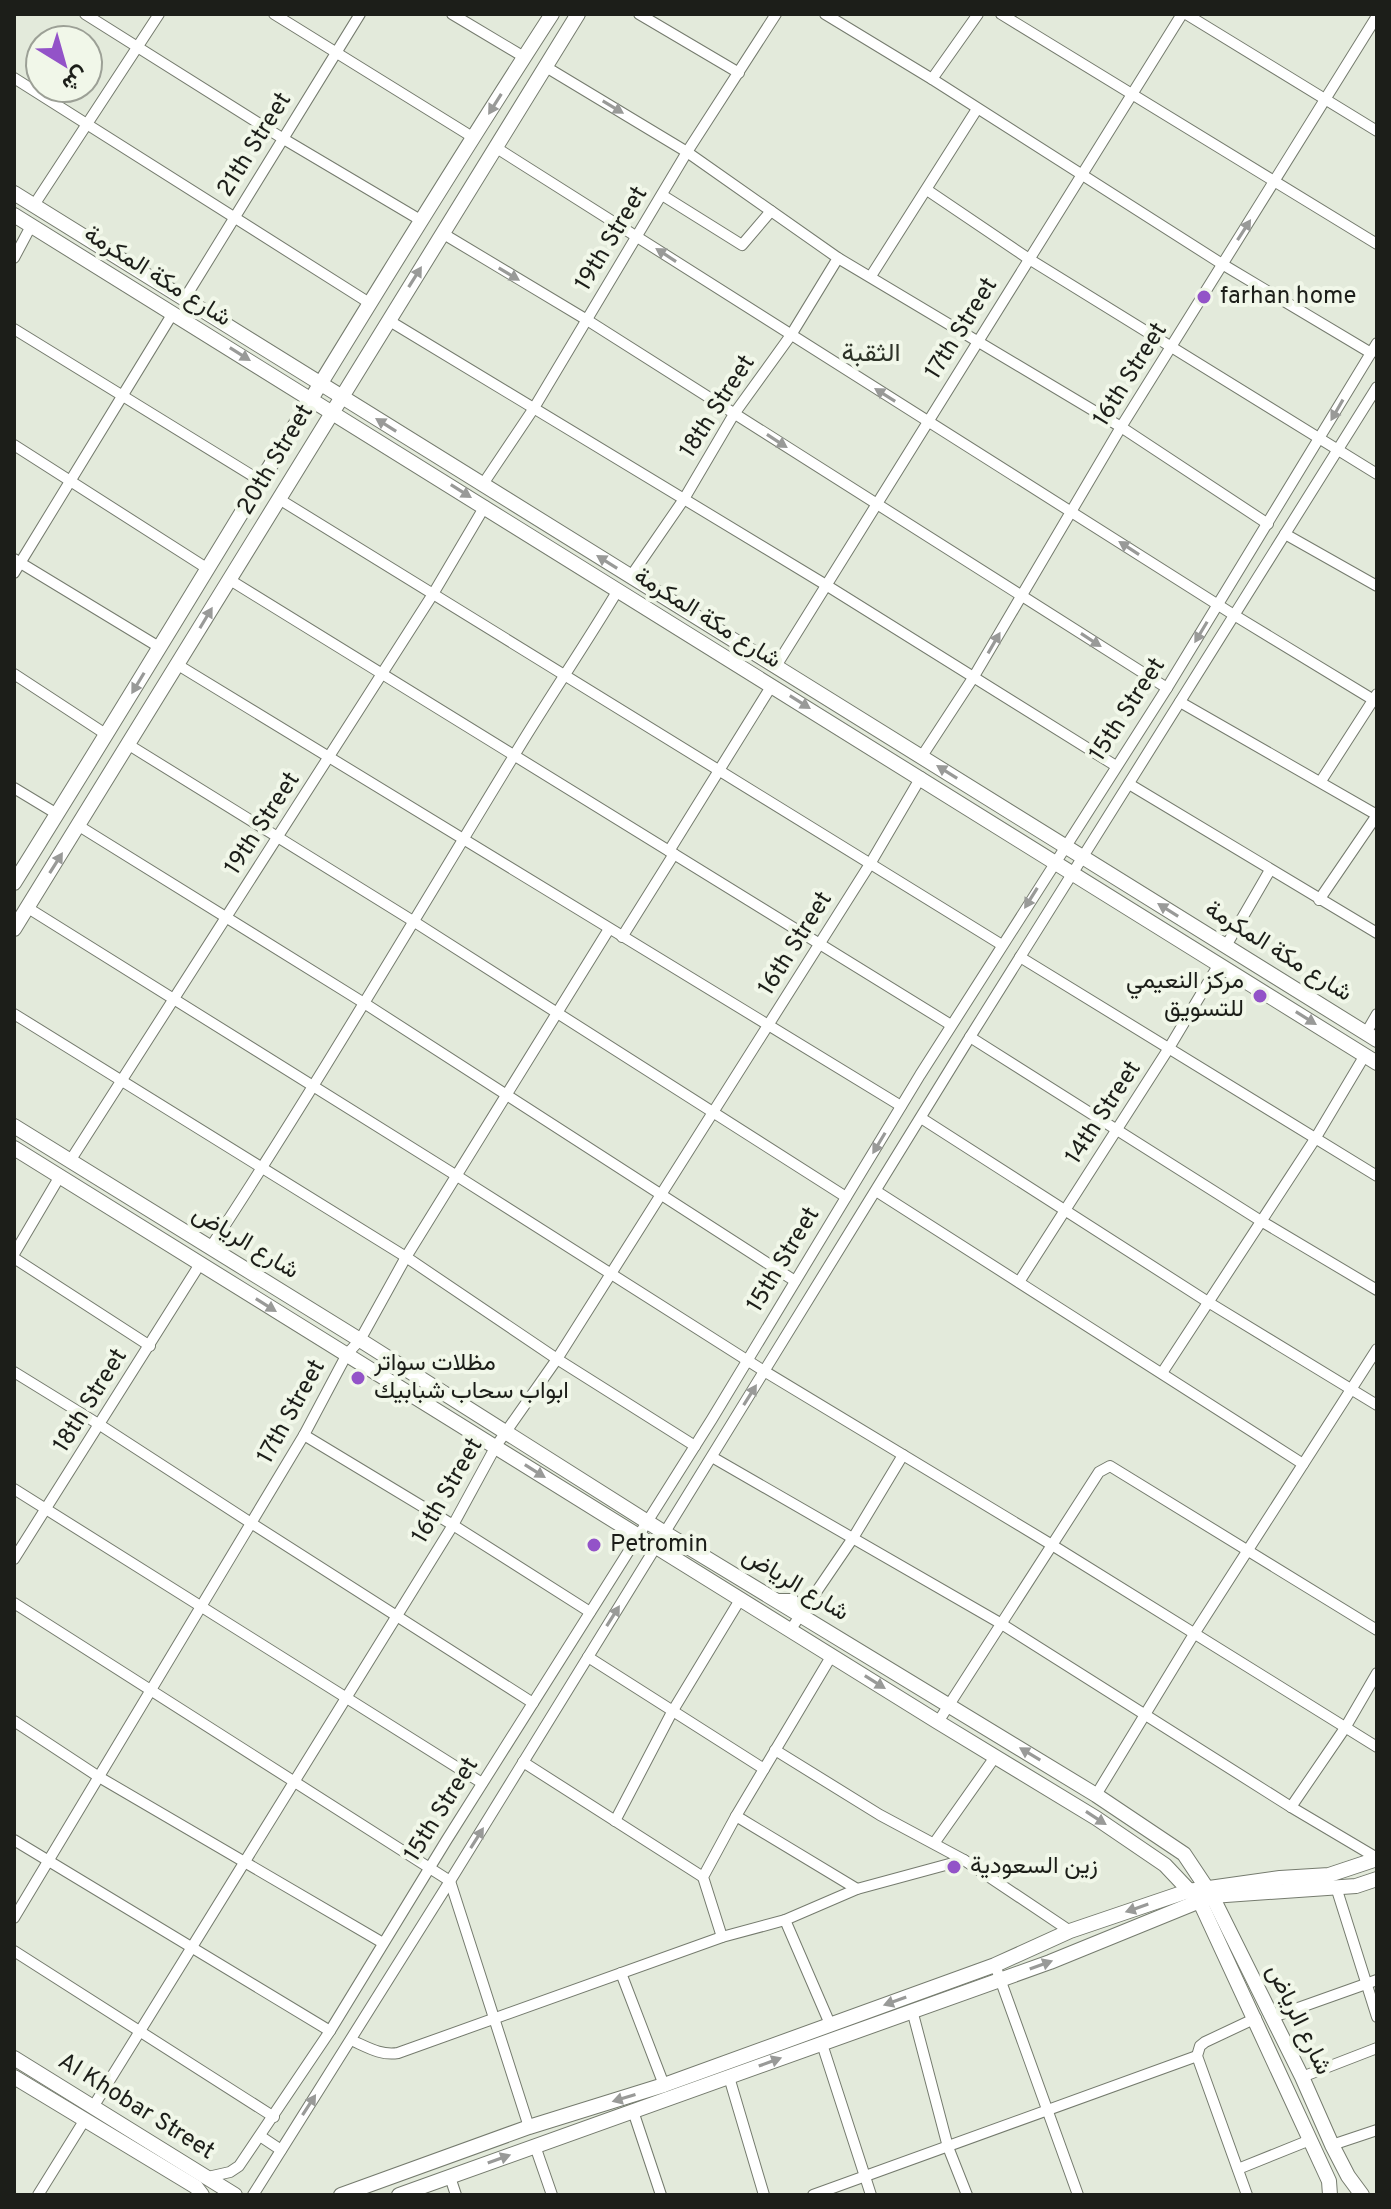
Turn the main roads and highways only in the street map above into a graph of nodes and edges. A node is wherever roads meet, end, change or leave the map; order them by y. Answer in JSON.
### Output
{"nodes":[{"id":1,"x":552,"y":14,"type":"edge"},
{"id":2,"x":578,"y":14,"type":"edge"},
{"id":3,"x":14,"y":193,"type":"edge"},
{"id":4,"x":14,"y":215,"type":"edge"},
{"id":5,"x":320,"y":384,"type":"junction"},
{"id":6,"x":341,"y":396,"type":"junction"},
{"id":7,"x":311,"y":398,"type":"junction"},
{"id":8,"x":331,"y":411,"type":"junction"},
{"id":9,"x":14,"y":883,"type":"edge"},
{"id":10,"x":14,"y":929,"type":"edge"},
{"id":11,"x":1371,"y":1036,"type":"edge"},
{"id":12,"x":1371,"y":1059,"type":"edge"},
{"id":13,"x":14,"y":1126,"type":"edge"},
{"id":14,"x":14,"y":1148,"type":"edge"},
{"id":15,"x":1377,"y":1859,"type":"edge"},
{"id":16,"x":1377,"y":1879,"type":"edge"},
{"id":17,"x":1188,"y":1891,"type":"junction"},
{"id":18,"x":1207,"y":1895,"type":"junction"},
{"id":19,"x":14,"y":2058,"type":"edge"},
{"id":20,"x":14,"y":2077,"type":"edge"},
{"id":21,"x":164,"y":2160,"type":"junction"},
{"id":22,"x":202,"y":2195,"type":"edge"},
{"id":23,"x":235,"y":2195,"type":"edge"},
{"id":24,"x":341,"y":2195,"type":"edge"},
{"id":25,"x":399,"y":2195,"type":"edge"},
{"id":26,"x":1330,"y":2195,"type":"edge"},
{"id":27,"x":1362,"y":2195,"type":"edge"}],
"edges":[{"from":1,"to":5,"type":"main road","name":"20th Street","one_way":true},
{"from":6,"to":2,"type":"main road","name":"20th Street","one_way":true},
{"from":3,"to":5,"type":"main road","name":"شارع مكة المكرمة"},
{"from":4,"to":7,"type":"main road","name":"شارع مكة المكرمة","one_way":true},
{"from":5,"to":6,"type":"main road","name":"شارع مكة المكرمة"},
{"from":5,"to":7,"type":"main road","name":"20th Street"},
{"from":6,"to":8,"type":"main road","name":"20th Street"},
{"from":11,"to":6,"type":"main road","name":"شارع مكة المكرمة","one_way":true},
{"from":7,"to":8,"type":"main road","name":"شارع مكة المكرمة"},
{"from":7,"to":9,"type":"main road","name":"20th Street","one_way":true},
{"from":10,"to":8,"type":"main road","name":"20th Street","one_way":true},
{"from":8,"to":12,"type":"main road","name":"شارع مكة المكرمة","one_way":true},
{"from":18,"to":13,"type":"main road","name":"شارع الرياض","one_way":true},
{"from":14,"to":17,"type":"main road","name":"شارع الرياض","one_way":true},
{"from":15,"to":18,"type":"main road"},
{"from":16,"to":18,"type":"main road"},
{"from":17,"to":18,"type":"main road","name":"شارع الرياض"},
{"from":17,"to":24,"type":"main road","one_way":true},
{"from":25,"to":18,"type":"main road","one_way":true},
{"from":18,"to":26,"type":"main road","name":"شارع الرياض"},
{"from":18,"to":27,"type":"main road","name":"شارع الرياض"},
{"from":19,"to":21,"type":"main road","name":"Al Khobar Street"},
{"from":20,"to":21,"type":"main road","name":"Al Khobar Street"},
{"from":21,"to":22,"type":"main road","name":"Al Khobar Street"},
{"from":21,"to":23,"type":"main road","name":"Al Khobar Street"}]}
